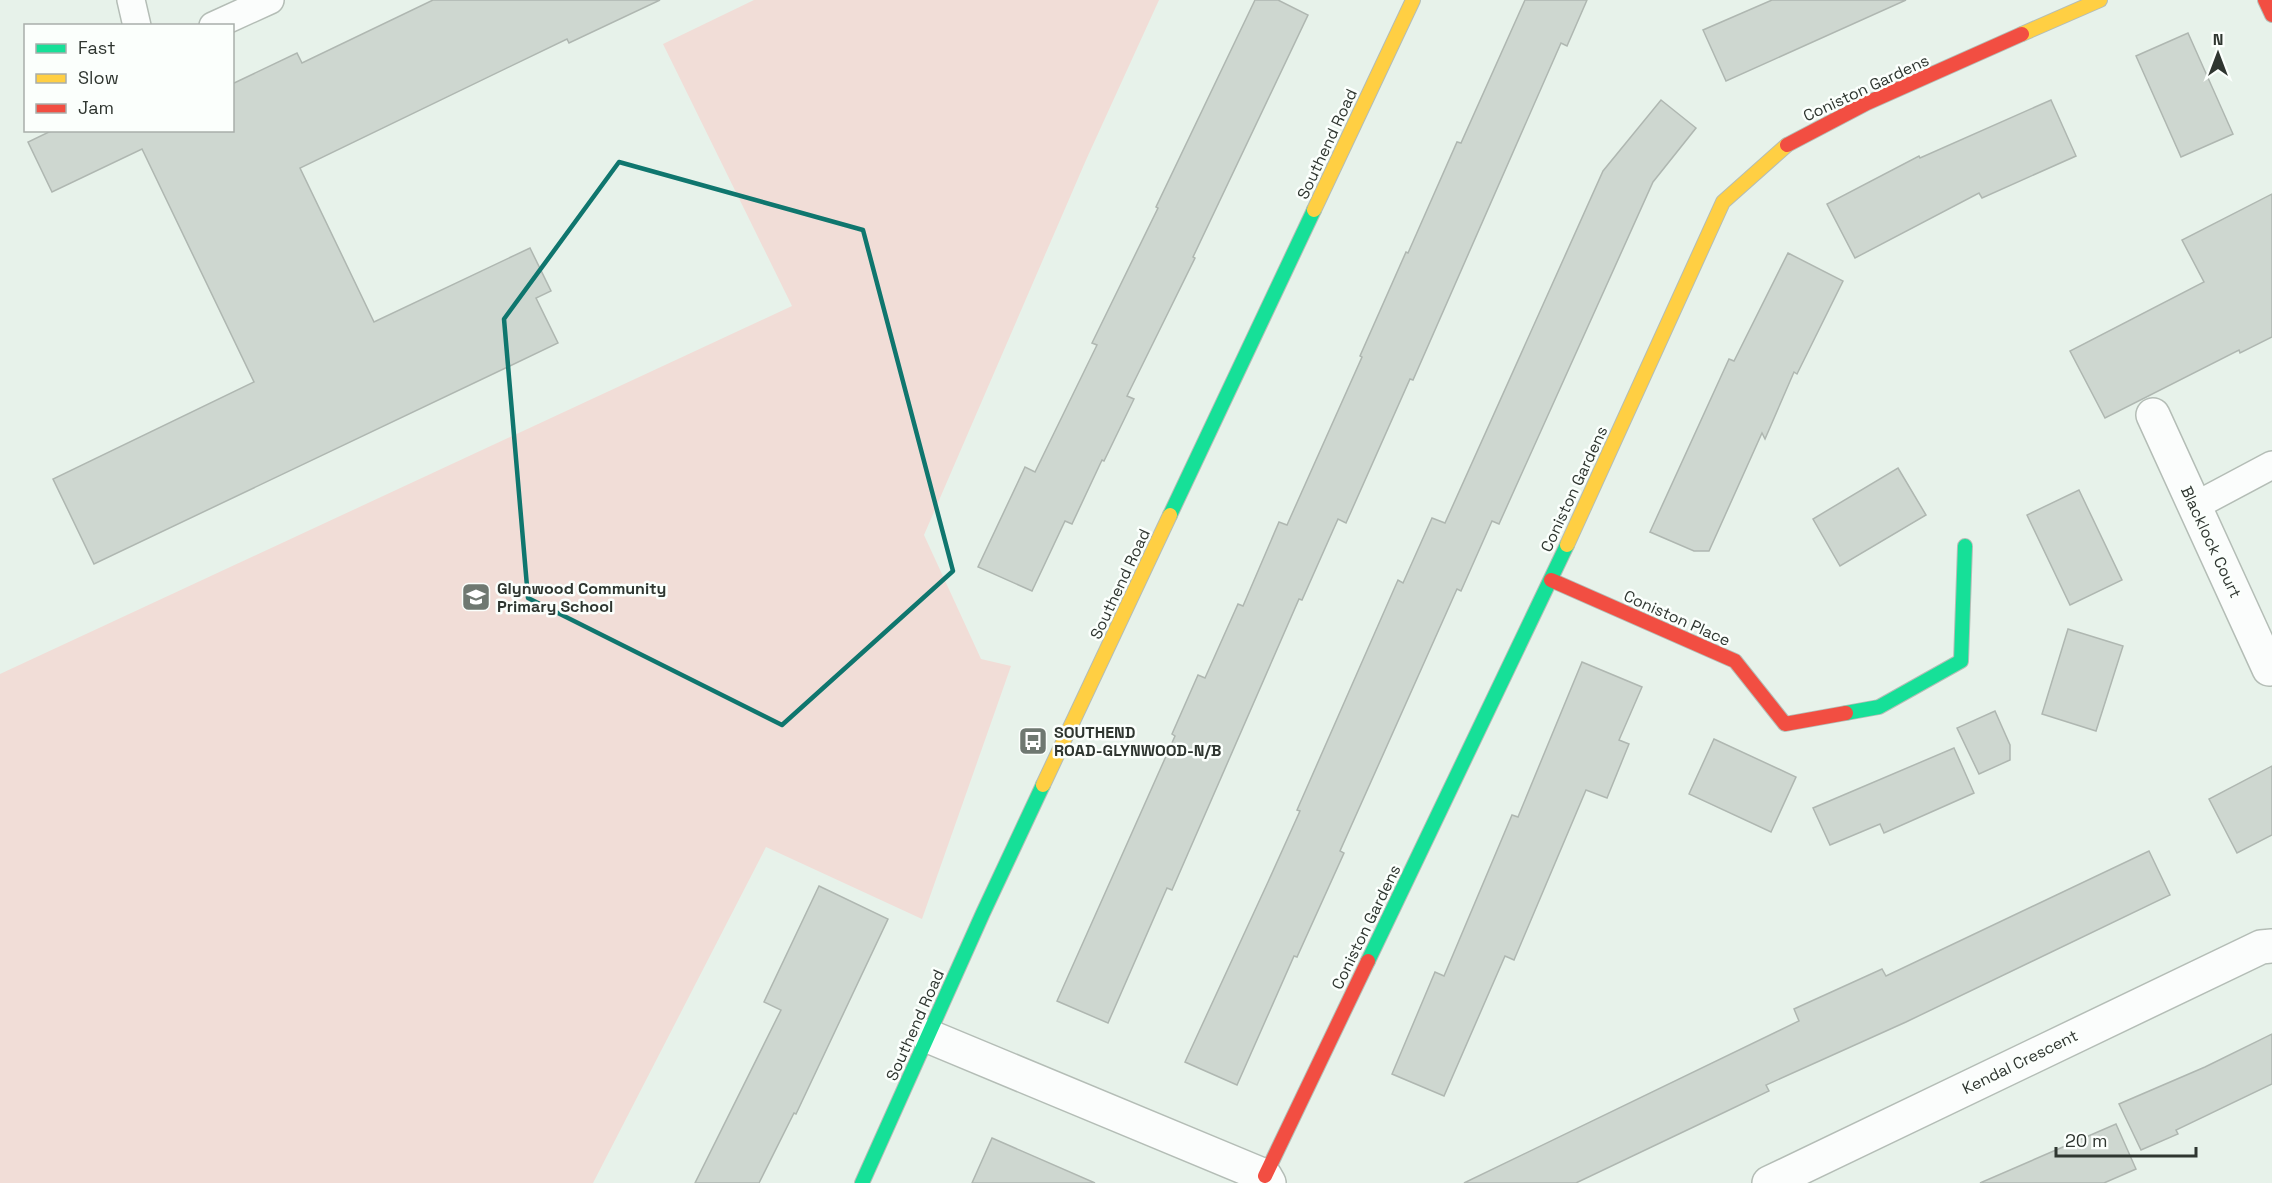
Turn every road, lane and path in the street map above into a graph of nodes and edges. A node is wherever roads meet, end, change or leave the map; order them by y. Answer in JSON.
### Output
{"nodes":[{"id":1,"x":131,"y":0,"type":"edge"},
{"id":2,"x":270,"y":0,"type":"edge"},
{"id":3,"x":1413,"y":0,"type":"edge"},
{"id":4,"x":2100,"y":0,"type":"edge"},
{"id":5,"x":2265,"y":0,"type":"edge"},
{"id":6,"x":2272,"y":15,"type":"edge"},
{"id":7,"x":137,"y":24,"type":"edge"},
{"id":8,"x":217,"y":24,"type":"edge"},
{"id":9,"x":2153,"y":415,"type":"dead end"},
{"id":10,"x":2272,"y":465,"type":"edge"},
{"id":11,"x":2194,"y":506,"type":"junction"},
{"id":12,"x":1965,"y":546,"type":"dead end"},
{"id":13,"x":1551,"y":580,"type":"junction"},
{"id":14,"x":2269,"y":669,"type":"dead end"},
{"id":15,"x":2272,"y":946,"type":"edge"},
{"id":16,"x":928,"y":1036,"type":"junction"},
{"id":17,"x":1267,"y":1179,"type":"edge"},
{"id":18,"x":862,"y":1183,"type":"edge"},
{"id":19,"x":1769,"y":1183,"type":"edge"}],
"edges":[{"from":1,"to":7,"type":"lane"},
{"from":2,"to":8,"type":"lane"},
{"from":3,"to":16,"type":"street","name":"Southend Road"},
{"from":4,"to":13,"type":"street","name":"Coniston Gardens"},
{"from":5,"to":6,"type":"street"},
{"from":9,"to":11,"type":"street","name":"Blacklock Court"},
{"from":10,"to":11,"type":"lane"},
{"from":11,"to":14,"type":"street","name":"Blacklock Court"},
{"from":12,"to":13,"type":"street","name":"Coniston Place"},
{"from":13,"to":17,"type":"street","name":"Coniston Gardens"},
{"from":15,"to":19,"type":"street","name":"Kendal Crescent"},
{"from":16,"to":17,"type":"street"},
{"from":16,"to":18,"type":"street","name":"Southend Road"}]}
